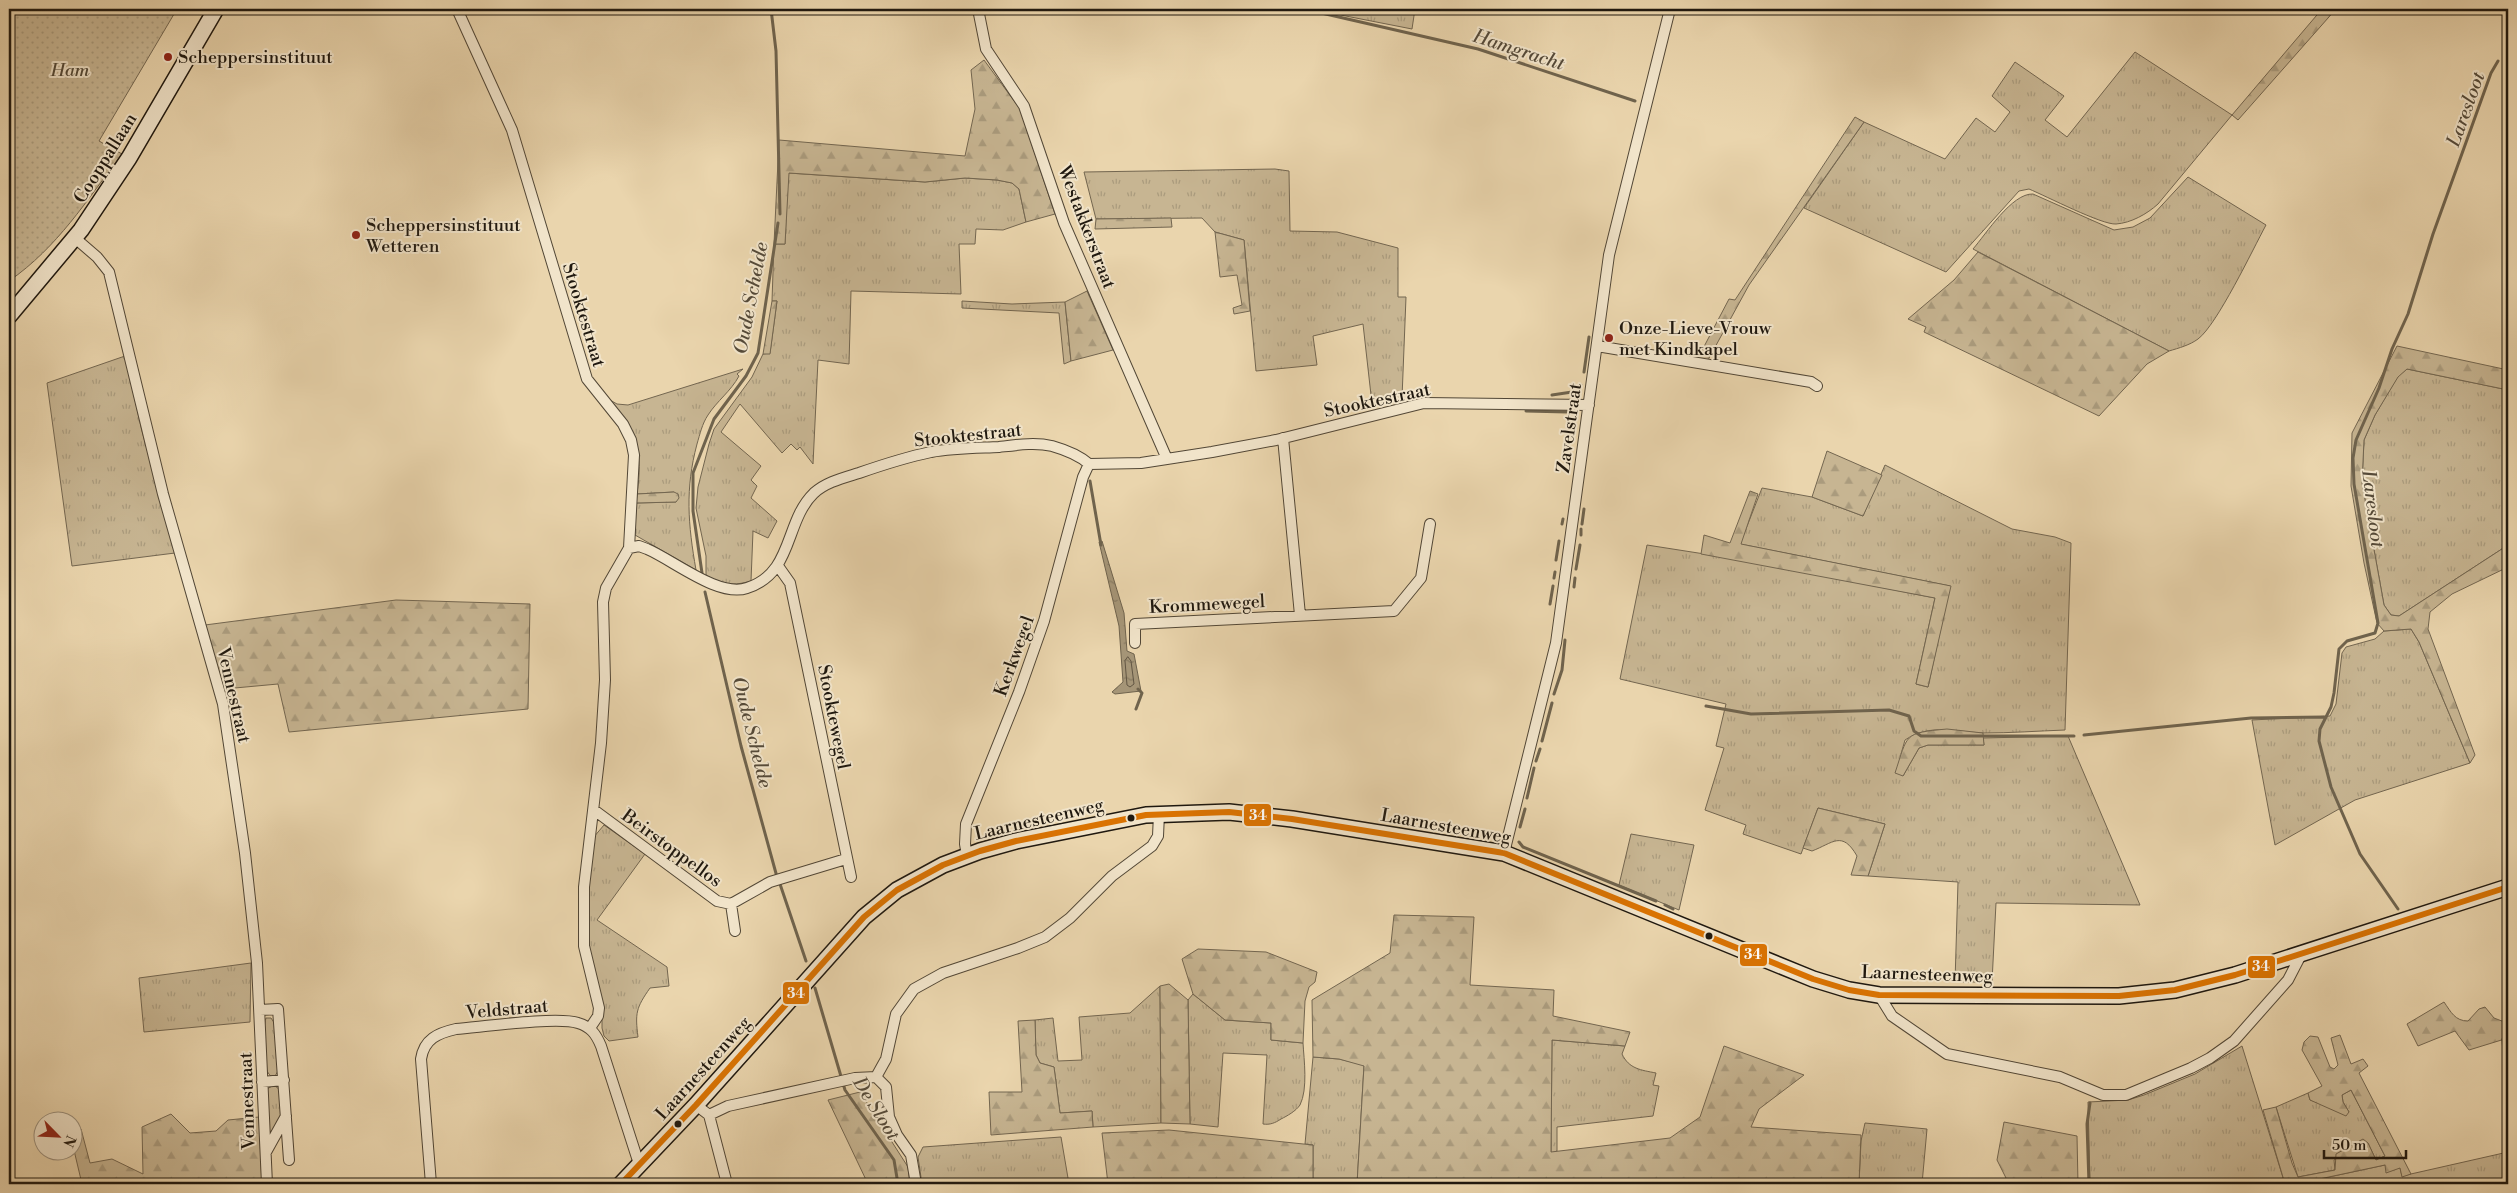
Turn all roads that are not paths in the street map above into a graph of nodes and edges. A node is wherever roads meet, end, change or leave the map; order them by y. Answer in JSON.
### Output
{"nodes":[{"id":1,"x":216,"y":9,"type":"edge"},
{"id":2,"x":457,"y":9,"type":"edge"},
{"id":3,"x":978,"y":9,"type":"edge"},
{"id":4,"x":1670,"y":9,"type":"edge"},
{"id":5,"x":75,"y":238,"type":"junction"},
{"id":6,"x":9,"y":316,"type":"edge"},
{"id":7,"x":1596,"y":346,"type":"junction"},
{"id":8,"x":1817,"y":386,"type":"dead end"},
{"id":9,"x":1589,"y":405,"type":"junction"},
{"id":10,"x":1283,"y":438,"type":"junction"},
{"id":11,"x":1167,"y":459,"type":"junction"},
{"id":12,"x":1089,"y":464,"type":"junction"},
{"id":13,"x":1430,"y":524,"type":"dead end"},
{"id":14,"x":629,"y":548,"type":"junction"},
{"id":15,"x":778,"y":566,"type":"junction"},
{"id":16,"x":1300,"y":615,"type":"junction"},
{"id":17,"x":1135,"y":643,"type":"dead end"},
{"id":18,"x":594,"y":810,"type":"junction"},
{"id":19,"x":1159,"y":814,"type":"junction"},
{"id":20,"x":1504,"y":853,"type":"junction"},
{"id":21,"x":967,"y":856,"type":"junction"},
{"id":22,"x":846,"y":858,"type":"junction"},
{"id":23,"x":851,"y":877,"type":"dead end"},
{"id":24,"x":2508,"y":887,"type":"edge"},
{"id":25,"x":731,"y":904,"type":"junction"},
{"id":26,"x":735,"y":930,"type":"dead end"},
{"id":27,"x":2302,"y":953,"type":"junction"},
{"id":28,"x":1879,"y":995,"type":"junction"},
{"id":29,"x":260,"y":1010,"type":"junction"},
{"id":30,"x":590,"y":1028,"type":"junction"},
{"id":31,"x":876,"y":1077,"type":"junction"},
{"id":32,"x":284,"y":1080,"type":"junction"},
{"id":33,"x":262,"y":1082,"type":"junction"},
{"id":34,"x":696,"y":1105,"type":"junction"},
{"id":35,"x":709,"y":1115,"type":"junction"},
{"id":36,"x":286,"y":1116,"type":"junction"},
{"id":37,"x":266,"y":1152,"type":"junction"},
{"id":38,"x":290,"y":1160,"type":"dead end"},
{"id":39,"x":639,"y":1164,"type":"junction"},
{"id":40,"x":268,"y":1184,"type":"edge"},
{"id":41,"x":431,"y":1184,"type":"edge"},
{"id":42,"x":621,"y":1184,"type":"edge"},
{"id":43,"x":727,"y":1184,"type":"edge"},
{"id":44,"x":916,"y":1184,"type":"edge"}],
"edges":[{"from":1,"to":5,"type":"street","name":"Cooppallaan"},
{"from":2,"to":14,"type":"street","name":"Stooktestraat"},
{"from":3,"to":11,"type":"street","name":"Westakkerstraat"},
{"from":4,"to":7,"type":"street","name":"Zavelstraat"},
{"from":5,"to":6,"type":"street","name":"Cooppallaan"},
{"from":5,"to":29,"type":"street","name":"Vennestraat"},
{"from":7,"to":8,"type":"street"},
{"from":7,"to":9,"type":"street","name":"Zavelstraat"},
{"from":9,"to":10,"type":"street","name":"Stooktestraat"},
{"from":9,"to":20,"type":"street","name":"Zavelstraat"},
{"from":10,"to":11,"type":"street","name":"Stooktestraat"},
{"from":10,"to":16,"type":"street"},
{"from":11,"to":12,"type":"street","name":"Stooktestraat"},
{"from":12,"to":15,"type":"street","name":"Stooktestraat"},
{"from":12,"to":21,"type":"street","name":"Kerkwegel"},
{"from":13,"to":16,"type":"street","name":"Krommewegel"},
{"from":14,"to":15,"type":"street","name":"Stooktestraat"},
{"from":14,"to":18,"type":"street","name":"Beirstoppellos"},
{"from":15,"to":22,"type":"street","name":"Stooktewegel"},
{"from":16,"to":17,"type":"street","name":"Krommewegel"},
{"from":18,"to":25,"type":"street","name":"Beirstoppellos"},
{"from":18,"to":30,"type":"street","name":"Beirstoppellos"},
{"from":19,"to":20,"type":"street","name":"Laarnesteenweg"},
{"from":19,"to":21,"type":"street","name":"Laarnesteenweg"},
{"from":19,"to":31,"type":"street"},
{"from":20,"to":28,"type":"street","name":"Laarnesteenweg"},
{"from":21,"to":34,"type":"street","name":"Laarnesteenweg"},
{"from":22,"to":23,"type":"street","name":"Stooktewegel"},
{"from":22,"to":25,"type":"street","name":"Beirstoppellos"},
{"from":24,"to":27,"type":"street","name":"Laarnesteenweg"},
{"from":25,"to":26,"type":"street"},
{"from":27,"to":28,"type":"street","name":"Laarnesteenweg"},
{"from":27,"to":28,"type":"street"},
{"from":29,"to":32,"type":"street"},
{"from":29,"to":33,"type":"street","name":"Vennestraat"},
{"from":30,"to":39,"type":"street"},
{"from":30,"to":41,"type":"street","name":"Veldstraat"},
{"from":31,"to":35,"type":"street"},
{"from":31,"to":44,"type":"street"},
{"from":32,"to":33,"type":"street"},
{"from":32,"to":36,"type":"street"},
{"from":33,"to":37,"type":"street","name":"Vennestraat"},
{"from":34,"to":35,"type":"street"},
{"from":34,"to":39,"type":"street","name":"Laarnesteenweg"},
{"from":35,"to":43,"type":"street"},
{"from":36,"to":37,"type":"street"},
{"from":36,"to":38,"type":"street"},
{"from":37,"to":40,"type":"street","name":"Vennestraat"},
{"from":39,"to":42,"type":"street","name":"Laarnesteenweg"}]}
